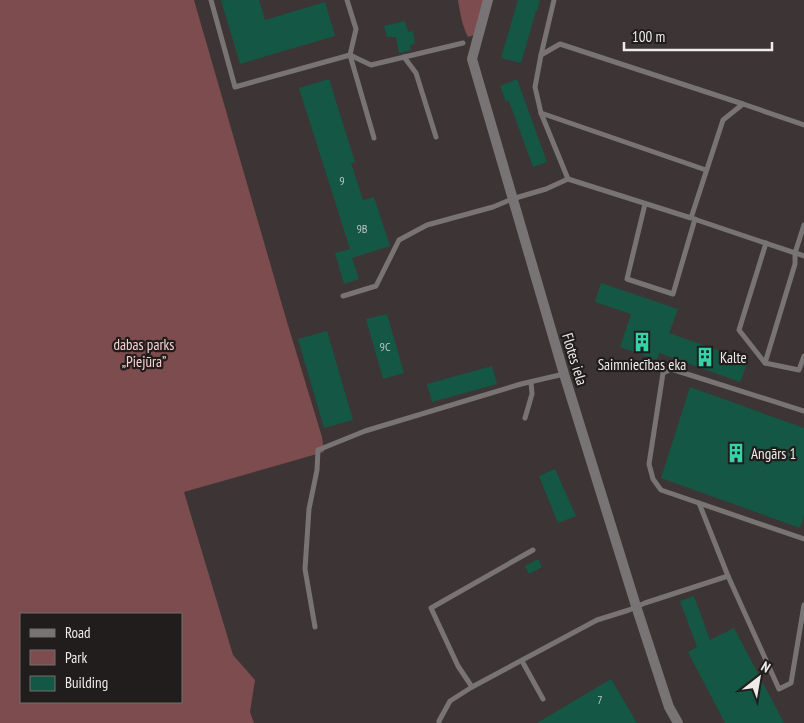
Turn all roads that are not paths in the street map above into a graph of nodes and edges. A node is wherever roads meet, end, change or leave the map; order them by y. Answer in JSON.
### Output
{"nodes":[{"id":1,"x":211,"y":0,"type":"edge"},
{"id":2,"x":347,"y":0,"type":"edge"},
{"id":3,"x":488,"y":0,"type":"edge"},
{"id":4,"x":554,"y":0,"type":"edge"},
{"id":5,"x":463,"y":43,"type":"dead end"},
{"id":6,"x":350,"y":54,"type":"junction"},
{"id":7,"x":541,"y":55,"type":"junction"},
{"id":8,"x":404,"y":57,"type":"junction"},
{"id":9,"x":743,"y":104,"type":"junction"},
{"id":10,"x":541,"y":113,"type":"junction"},
{"id":11,"x":804,"y":125,"type":"edge"},
{"id":12,"x":436,"y":137,"type":"dead end"},
{"id":13,"x":374,"y":138,"type":"dead end"},
{"id":14,"x":706,"y":170,"type":"junction"},
{"id":15,"x":568,"y":180,"type":"junction"},
{"id":16,"x":512,"y":200,"type":"junction"},
{"id":17,"x":645,"y":204,"type":"junction"},
{"id":18,"x":693,"y":219,"type":"junction"},
{"id":19,"x":804,"y":224,"type":"edge"},
{"id":20,"x":766,"y":243,"type":"junction"},
{"id":21,"x":795,"y":253,"type":"junction"},
{"id":22,"x":804,"y":256,"type":"edge"},
{"id":23,"x":343,"y":296,"type":"dead end"},
{"id":24,"x":804,"y":356,"type":"edge"},
{"id":25,"x":765,"y":363,"type":"junction"},
{"id":26,"x":564,"y":374,"type":"junction"},
{"id":27,"x":531,"y":382,"type":"junction"},
{"id":28,"x":804,"y":411,"type":"edge"},
{"id":29,"x":525,"y":418,"type":"dead end"},
{"id":30,"x":699,"y":503,"type":"junction"},
{"id":31,"x":804,"y":539,"type":"edge"},
{"id":32,"x":533,"y":550,"type":"dead end"},
{"id":33,"x":728,"y":576,"type":"junction"},
{"id":34,"x":804,"y":605,"type":"edge"},
{"id":35,"x":636,"y":606,"type":"junction"},
{"id":36,"x":315,"y":627,"type":"dead end"},
{"id":37,"x":522,"y":660,"type":"junction"},
{"id":38,"x":472,"y":688,"type":"junction"},
{"id":39,"x":543,"y":699,"type":"dead end"},
{"id":40,"x":439,"y":723,"type":"edge"},
{"id":41,"x":678,"y":723,"type":"edge"}],
"edges":[{"from":1,"to":6,"type":"lane"},
{"from":2,"to":6,"type":"lane"},
{"from":3,"to":16,"type":"street","name":"Flotes iela"},
{"from":4,"to":7,"type":"lane"},
{"from":5,"to":8,"type":"lane"},
{"from":6,"to":8,"type":"lane"},
{"from":6,"to":13,"type":"lane"},
{"from":7,"to":9,"type":"lane"},
{"from":7,"to":10,"type":"lane"},
{"from":8,"to":12,"type":"lane"},
{"from":9,"to":11,"type":"lane"},
{"from":9,"to":14,"type":"lane"},
{"from":10,"to":14,"type":"lane"},
{"from":10,"to":15,"type":"lane"},
{"from":14,"to":18,"type":"lane"},
{"from":15,"to":16,"type":"lane"},
{"from":15,"to":17,"type":"lane"},
{"from":16,"to":23,"type":"lane"},
{"from":16,"to":26,"type":"street","name":"Flotes iela"},
{"from":17,"to":18,"type":"lane"},
{"from":17,"to":18,"type":"lane"},
{"from":18,"to":20,"type":"lane"},
{"from":19,"to":21,"type":"lane"},
{"from":20,"to":21,"type":"lane"},
{"from":20,"to":25,"type":"lane"},
{"from":21,"to":22,"type":"lane"},
{"from":21,"to":25,"type":"lane"},
{"from":24,"to":25,"type":"lane"},
{"from":26,"to":27,"type":"lane"},
{"from":26,"to":35,"type":"street","name":"Flotes iela"},
{"from":27,"to":29,"type":"lane"},
{"from":27,"to":36,"type":"lane"},
{"from":28,"to":30,"type":"lane"},
{"from":30,"to":31,"type":"lane"},
{"from":30,"to":33,"type":"lane"},
{"from":32,"to":38,"type":"lane"},
{"from":33,"to":34,"type":"lane"},
{"from":33,"to":35,"type":"lane"},
{"from":35,"to":37,"type":"lane"},
{"from":35,"to":41,"type":"street","name":"Flotes iela"},
{"from":37,"to":38,"type":"lane"},
{"from":37,"to":39,"type":"lane"},
{"from":38,"to":40,"type":"lane"}]}
